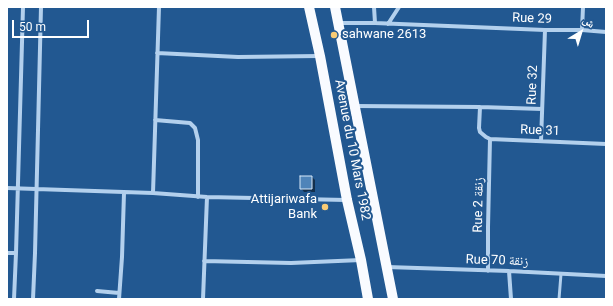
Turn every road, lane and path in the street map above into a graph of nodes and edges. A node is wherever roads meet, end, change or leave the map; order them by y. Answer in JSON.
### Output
{"nodes":[{"id":1,"x":23,"y":7,"type":"edge"},
{"id":2,"x":41,"y":7,"type":"edge"},
{"id":3,"x":159,"y":7,"type":"edge"},
{"id":4,"x":309,"y":7,"type":"edge"},
{"id":5,"x":335,"y":7,"type":"edge"},
{"id":6,"x":374,"y":7,"type":"edge"},
{"id":7,"x":399,"y":7,"type":"edge"},
{"id":8,"x":583,"y":7,"type":"edge"},
{"id":9,"x":338,"y":23,"type":"junction"},
{"id":10,"x":374,"y":23,"type":"junction"},
{"id":11,"x":388,"y":24,"type":"junction"},
{"id":12,"x":545,"y":30,"type":"junction"},
{"id":13,"x":582,"y":30,"type":"junction"},
{"id":14,"x":606,"y":32,"type":"edge"},
{"id":15,"x":157,"y":53,"type":"junction"},
{"id":16,"x":320,"y":56,"type":"junction"},
{"id":17,"x":355,"y":106,"type":"junction"},
{"id":18,"x":480,"y":107,"type":"junction"},
{"id":19,"x":542,"y":109,"type":"junction"},
{"id":20,"x":154,"y":120,"type":"junction"},
{"id":21,"x":490,"y":139,"type":"junction"},
{"id":22,"x":541,"y":141,"type":"junction"},
{"id":23,"x":606,"y":144,"type":"edge"},
{"id":24,"x":7,"y":188,"type":"edge"},
{"id":25,"x":17,"y":188,"type":"junction"},
{"id":26,"x":36,"y":188,"type":"junction"},
{"id":27,"x":124,"y":192,"type":"junction"},
{"id":28,"x":153,"y":193,"type":"junction"},
{"id":29,"x":198,"y":197,"type":"junction"},
{"id":30,"x":206,"y":197,"type":"junction"},
{"id":31,"x":347,"y":200,"type":"junction"},
{"id":32,"x":7,"y":253,"type":"edge"},
{"id":33,"x":16,"y":253,"type":"junction"},
{"id":34,"x":361,"y":260,"type":"junction"},
{"id":35,"x":204,"y":261,"type":"junction"},
{"id":36,"x":387,"y":267,"type":"junction"},
{"id":37,"x":488,"y":271,"type":"junction"},
{"id":38,"x":509,"y":272,"type":"junction"},
{"id":39,"x":561,"y":274,"type":"junction"},
{"id":40,"x":606,"y":276,"type":"edge"},
{"id":41,"x":97,"y":291,"type":"dead end"},
{"id":42,"x":119,"y":293,"type":"junction"},
{"id":43,"x":14,"y":299,"type":"edge"},
{"id":44,"x":33,"y":299,"type":"edge"},
{"id":45,"x":119,"y":299,"type":"edge"},
{"id":46,"x":203,"y":299,"type":"edge"},
{"id":47,"x":368,"y":299,"type":"edge"},
{"id":48,"x":393,"y":299,"type":"edge"},
{"id":49,"x":511,"y":299,"type":"edge"},
{"id":50,"x":559,"y":299,"type":"edge"}],
"edges":[{"from":1,"to":25,"type":"street"},
{"from":2,"to":26,"type":"street"},
{"from":3,"to":15,"type":"street"},
{"from":4,"to":16,"type":"main road","name":"Avenue du 10 Mars 1982"},
{"from":5,"to":9,"type":"main road","name":"Avenue du 10 Mars 1982"},
{"from":6,"to":10,"type":"street"},
{"from":7,"to":11,"type":"street"},
{"from":8,"to":13,"type":"street"},
{"from":9,"to":10,"type":"street","name":"Rue 29"},
{"from":9,"to":17,"type":"main road","name":"Avenue du 10 Mars 1982"},
{"from":10,"to":11,"type":"street","name":"Rue 29"},
{"from":11,"to":12,"type":"street","name":"Rue 29"},
{"from":12,"to":13,"type":"street","name":"Rue 29"},
{"from":12,"to":19,"type":"street","name":"Rue 32"},
{"from":13,"to":14,"type":"street","name":"Rue 29"},
{"from":15,"to":16,"type":"street"},
{"from":15,"to":20,"type":"street"},
{"from":16,"to":31,"type":"main road","name":"Avenue du 10 Mars 1982"},
{"from":17,"to":18,"type":"street"},
{"from":17,"to":36,"type":"main road","name":"Avenue du 10 Mars 1982"},
{"from":18,"to":19,"type":"street"},
{"from":18,"to":21,"type":"street"},
{"from":19,"to":22,"type":"street","name":"Rue 32"},
{"from":20,"to":28,"type":"street"},
{"from":20,"to":29,"type":"street"},
{"from":21,"to":22,"type":"street","name":"Rue 31"},
{"from":21,"to":37,"type":"street","name":"Rue 2 زنقة"},
{"from":22,"to":23,"type":"street","name":"Rue 31"},
{"from":24,"to":25,"type":"street"},
{"from":25,"to":26,"type":"street"},
{"from":25,"to":33,"type":"street"},
{"from":26,"to":27,"type":"street"},
{"from":26,"to":44,"type":"street"},
{"from":27,"to":28,"type":"street"},
{"from":27,"to":42,"type":"street"},
{"from":28,"to":29,"type":"street"},
{"from":29,"to":30,"type":"street"},
{"from":30,"to":31,"type":"street"},
{"from":30,"to":35,"type":"street"},
{"from":31,"to":34,"type":"main road","name":"Avenue du 10 Mars 1982"},
{"from":32,"to":33,"type":"street"},
{"from":33,"to":43,"type":"street"},
{"from":34,"to":35,"type":"street"},
{"from":34,"to":47,"type":"main road","name":"Avenue du 10 Mars 1982"},
{"from":35,"to":46,"type":"street"},
{"from":36,"to":37,"type":"street","name":"Rue 70 زنقة"},
{"from":36,"to":48,"type":"main road","name":"Avenue du 10 Mars 1982"},
{"from":37,"to":38,"type":"street","name":"Rue 70 زنقة"},
{"from":38,"to":39,"type":"street","name":"Rue 70 زنقة"},
{"from":38,"to":49,"type":"street"},
{"from":39,"to":40,"type":"street","name":"Rue 70 زنقة"},
{"from":39,"to":50,"type":"lane"},
{"from":41,"to":42,"type":"street"},
{"from":42,"to":45,"type":"street"}]}
